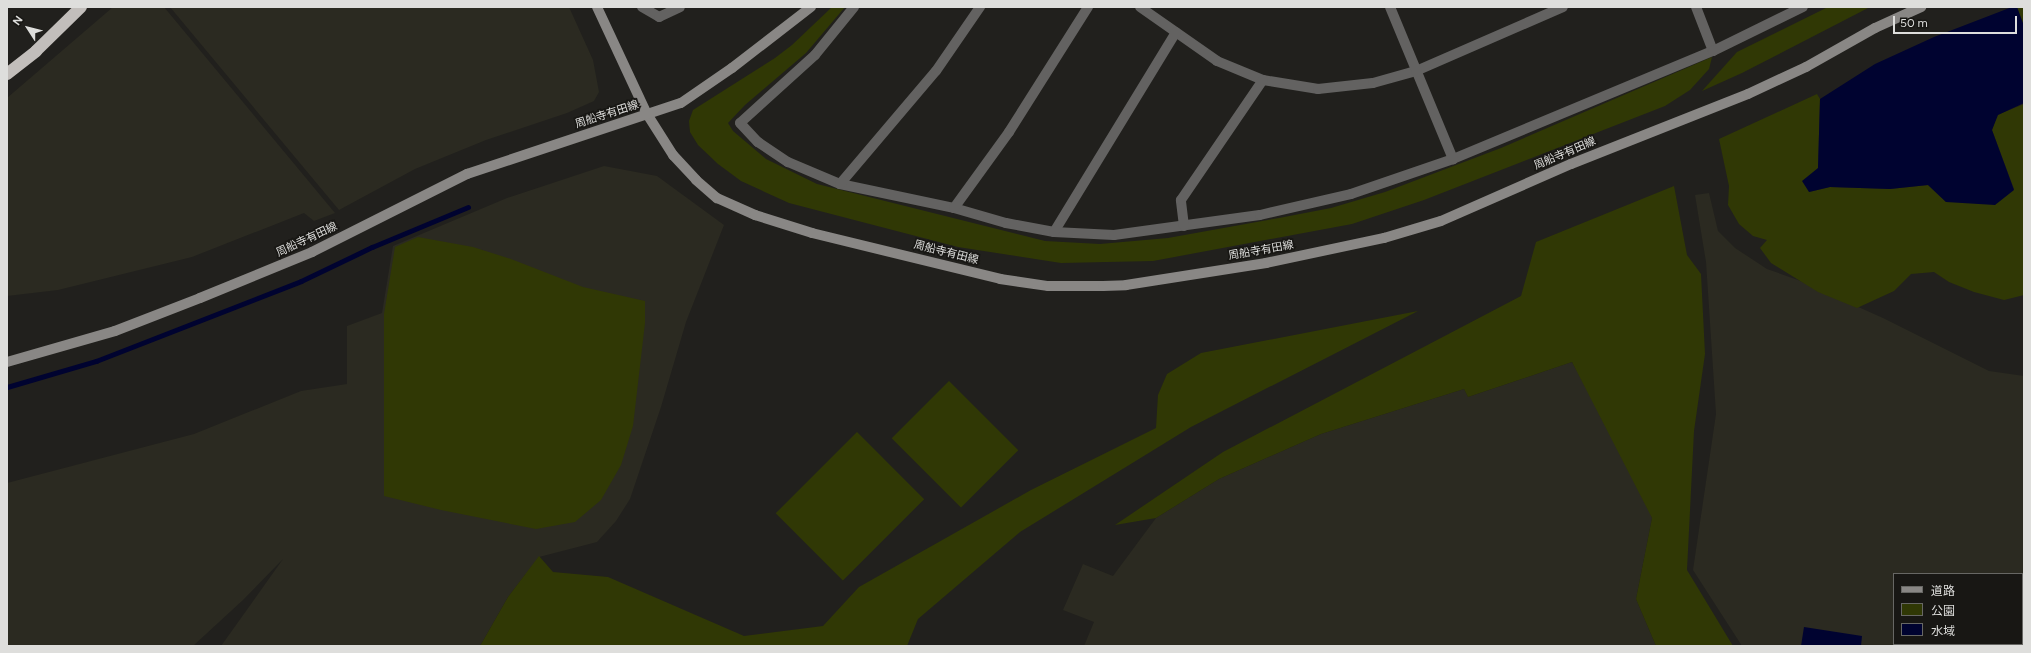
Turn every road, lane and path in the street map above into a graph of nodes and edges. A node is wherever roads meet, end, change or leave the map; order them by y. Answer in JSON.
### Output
{"nodes":[{"id":1,"x":81,"y":7,"type":"edge"},
{"id":2,"x":597,"y":7,"type":"edge"},
{"id":3,"x":642,"y":7,"type":"edge"},
{"id":4,"x":680,"y":7,"type":"edge"},
{"id":5,"x":811,"y":7,"type":"edge"},
{"id":6,"x":854,"y":7,"type":"edge"},
{"id":7,"x":980,"y":7,"type":"edge"},
{"id":8,"x":1088,"y":7,"type":"edge"},
{"id":9,"x":1140,"y":7,"type":"edge"},
{"id":10,"x":1390,"y":7,"type":"edge"},
{"id":11,"x":1564,"y":7,"type":"edge"},
{"id":12,"x":1696,"y":7,"type":"edge"},
{"id":13,"x":1804,"y":7,"type":"edge"},
{"id":14,"x":1921,"y":7,"type":"edge"},
{"id":15,"x":1176,"y":32,"type":"junction"},
{"id":16,"x":1713,"y":51,"type":"junction"},
{"id":17,"x":1416,"y":71,"type":"junction"},
{"id":18,"x":7,"y":74,"type":"edge"},
{"id":19,"x":1263,"y":80,"type":"junction"},
{"id":20,"x":647,"y":114,"type":"junction"},
{"id":21,"x":1453,"y":159,"type":"junction"},
{"id":22,"x":840,"y":184,"type":"junction"},
{"id":23,"x":954,"y":208,"type":"junction"},
{"id":24,"x":1184,"y":226,"type":"junction"},
{"id":25,"x":1054,"y":232,"type":"junction"},
{"id":26,"x":7,"y":362,"type":"edge"}],
"edges":[{"from":1,"to":18,"type":"highway"},
{"from":2,"to":20,"type":"main road"},
{"from":3,"to":4,"type":"street"},
{"from":5,"to":20,"type":"main road"},
{"from":6,"to":22,"type":"street"},
{"from":7,"to":22,"type":"street"},
{"from":8,"to":23,"type":"street"},
{"from":9,"to":15,"type":"street"},
{"from":10,"to":17,"type":"street"},
{"from":11,"to":17,"type":"street"},
{"from":12,"to":16,"type":"street"},
{"from":13,"to":16,"type":"street"},
{"from":14,"to":20,"type":"main road","name":"周船寺有田線"},
{"from":15,"to":19,"type":"street"},
{"from":15,"to":25,"type":"street"},
{"from":16,"to":21,"type":"street"},
{"from":17,"to":19,"type":"street"},
{"from":17,"to":21,"type":"street"},
{"from":19,"to":24,"type":"street"},
{"from":20,"to":26,"type":"main road","name":"周船寺有田線"},
{"from":21,"to":24,"type":"street"},
{"from":22,"to":23,"type":"street"},
{"from":23,"to":25,"type":"street"},
{"from":24,"to":25,"type":"street"}]}
